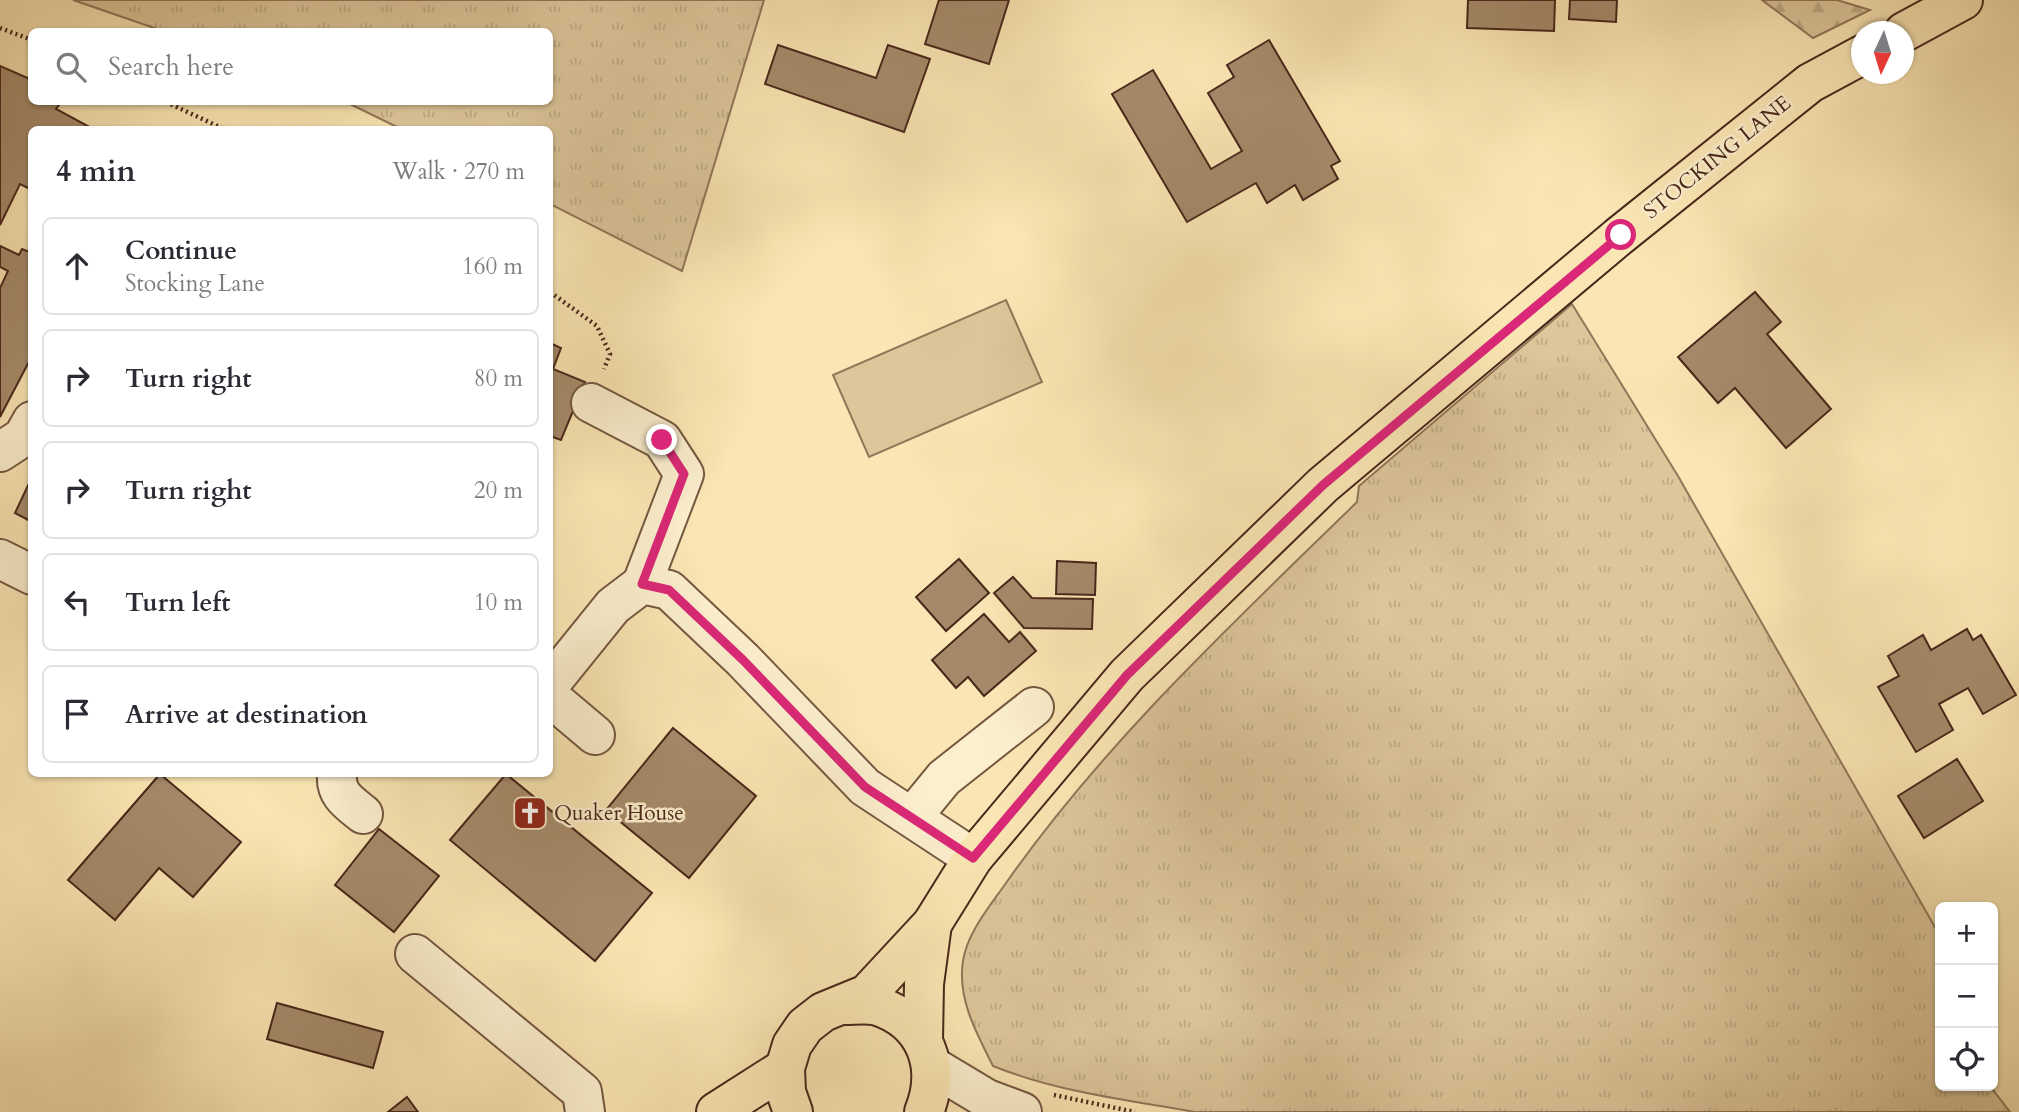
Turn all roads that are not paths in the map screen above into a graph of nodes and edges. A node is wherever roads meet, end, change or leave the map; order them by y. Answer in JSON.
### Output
{"nodes":[{"id":1,"x":1963,"y":0,"type":"edge"},
{"id":2,"x":1914,"y":26,"type":"edge"},
{"id":3,"x":1851,"y":60,"type":"edge"},
{"id":4,"x":591,"y":403,"type":"road end"},
{"id":5,"x":28,"y":428,"type":"edge"},
{"id":6,"x":0,"y":452,"type":"edge"},
{"id":7,"x":0,"y":559,"type":"edge"},
{"id":8,"x":28,"y":573,"type":"edge"},
{"id":9,"x":642,"y":584,"type":"junction"},
{"id":10,"x":553,"y":680,"type":"edge"},
{"id":11,"x":553,"y":700,"type":"edge"},
{"id":12,"x":1034,"y":707,"type":"dead end"},
{"id":13,"x":595,"y":735,"type":"dead end"},
{"id":14,"x":337,"y":777,"type":"edge"},
{"id":15,"x":363,"y":814,"type":"dead end"},
{"id":16,"x":912,"y":817,"type":"junction"},
{"id":17,"x":973,"y":858,"type":"junction"},
{"id":18,"x":932,"y":924,"type":"junction"},
{"id":19,"x":415,"y":954,"type":"dead end"},
{"id":20,"x":845,"y":1004,"type":"junction"},
{"id":21,"x":928,"y":1053,"type":"junction"},
{"id":22,"x":785,"y":1068,"type":"junction"},
{"id":23,"x":1035,"y":1103,"type":"edge"},
{"id":24,"x":585,"y":1112,"type":"edge"},
{"id":25,"x":716,"y":1112,"type":"edge"},
{"id":26,"x":793,"y":1112,"type":"edge"},
{"id":27,"x":924,"y":1112,"type":"edge"}],
"edges":[{"from":1,"to":2,"type":"main road"},
{"from":3,"to":17,"type":"main road","name":"STOCKING LANE"},
{"from":4,"to":9,"type":"street"},
{"from":5,"to":6,"type":"street"},
{"from":7,"to":8,"type":"street"},
{"from":9,"to":10,"type":"street"},
{"from":9,"to":16,"type":"street"},
{"from":11,"to":13,"type":"street"},
{"from":12,"to":16,"type":"street"},
{"from":14,"to":15,"type":"street"},
{"from":16,"to":17,"type":"street"},
{"from":17,"to":18,"type":"main road","name":"STOCKING LANE"},
{"from":18,"to":20,"type":"main road","name":"STOCKING LANE"},
{"from":18,"to":21,"type":"main road","name":"STOCKING LANE"},
{"from":19,"to":24,"type":"street"},
{"from":20,"to":21,"type":"main road"},
{"from":20,"to":22,"type":"main road","name":"STOCKING LANE"},
{"from":21,"to":23,"type":"street"},
{"from":21,"to":27,"type":"main road","name":"STOCKING LANE"},
{"from":22,"to":25,"type":"main road"},
{"from":22,"to":26,"type":"main road"}]}
